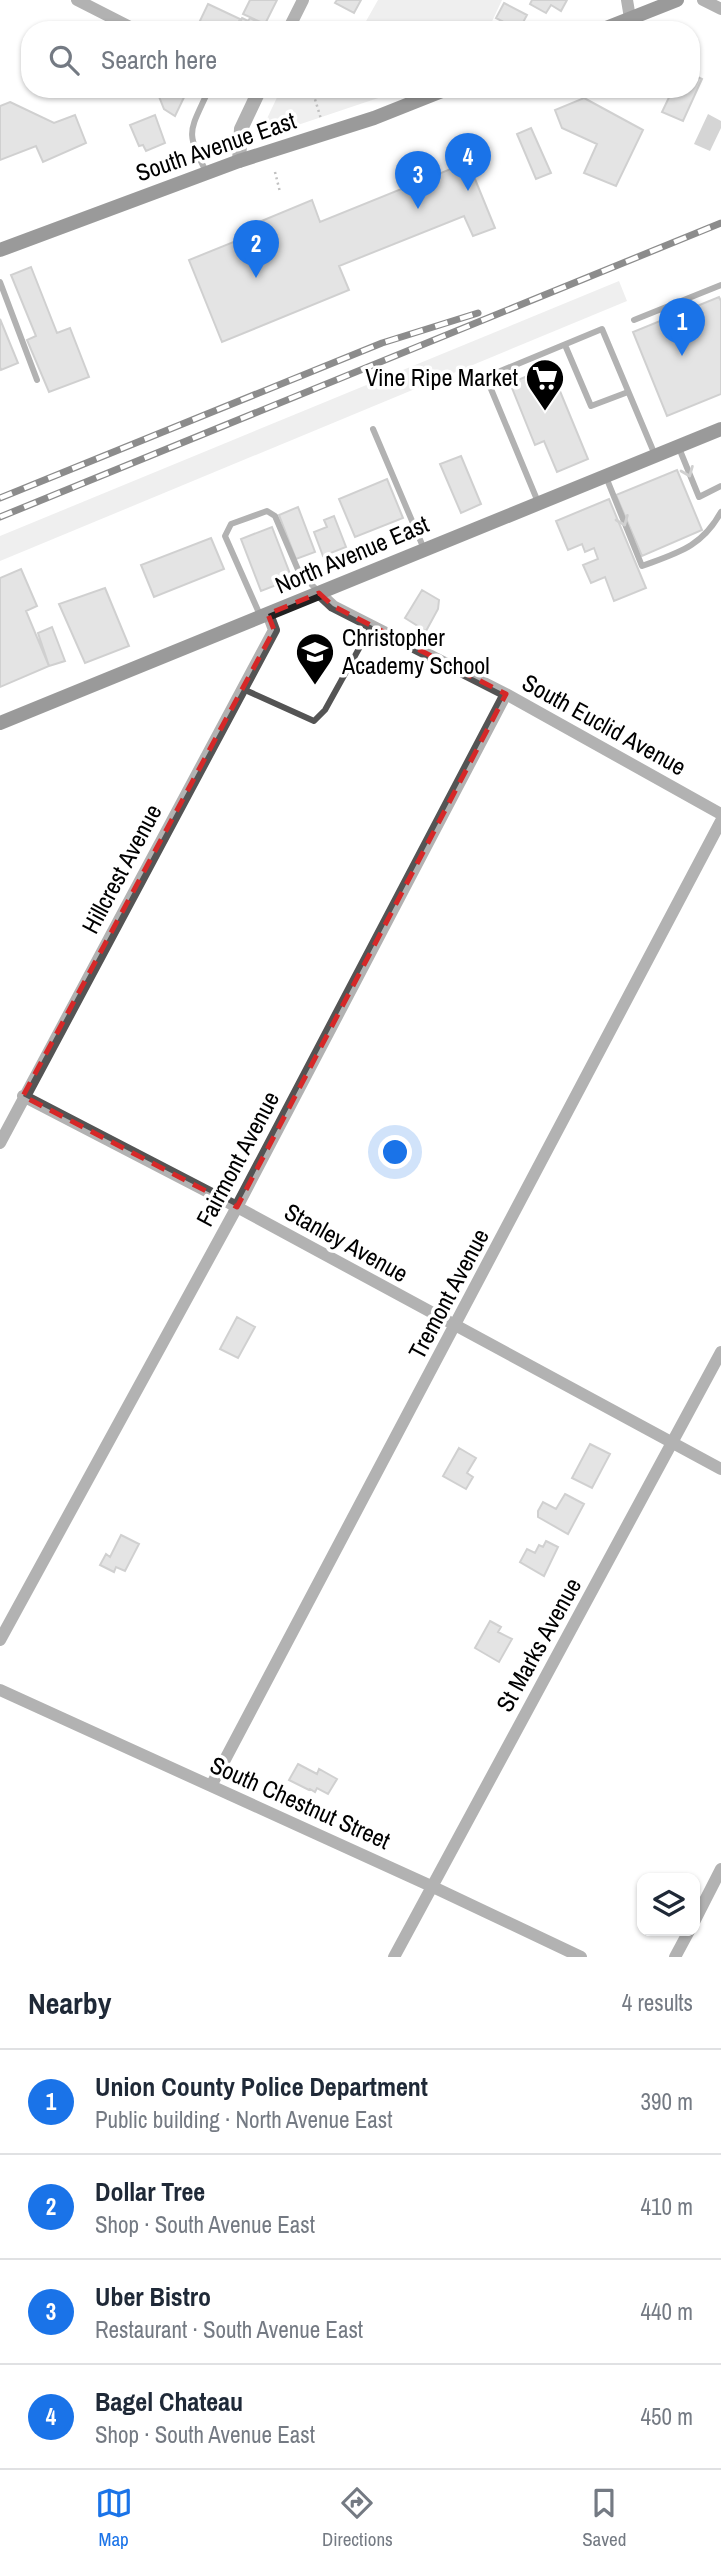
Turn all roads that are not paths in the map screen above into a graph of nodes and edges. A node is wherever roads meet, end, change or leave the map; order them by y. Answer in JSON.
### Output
{"nodes":[{"id":1,"x":76,"y":0,"type":"edge"},
{"id":2,"x":303,"y":0,"type":"edge"},
{"id":3,"x":626,"y":0,"type":"edge"},
{"id":4,"x":677,"y":0,"type":"edge"},
{"id":5,"x":703,"y":0,"type":"edge"},
{"id":6,"x":721,"y":9,"type":"edge"},
{"id":7,"x":630,"y":18,"type":"junction"},
{"id":8,"x":118,"y":21,"type":"edge"},
{"id":9,"x":292,"y":21,"type":"edge"},
{"id":10,"x":623,"y":21,"type":"edge"},
{"id":11,"x":205,"y":98,"type":"edge"},
{"id":12,"x":255,"y":98,"type":"edge"},
{"id":13,"x":424,"y":98,"type":"edge"},
{"id":14,"x":239,"y":161,"type":"junction"},
{"id":15,"x":207,"y":173,"type":"junction"},
{"id":16,"x":0,"y":250,"type":"edge"},
{"id":17,"x":0,"y":282,"type":"edge"},
{"id":18,"x":721,"y":285,"type":"edge"},
{"id":19,"x":634,"y":320,"type":"dead end"},
{"id":20,"x":565,"y":345,"type":"junction"},
{"id":21,"x":37,"y":380,"type":"dead end"},
{"id":22,"x":628,"y":392,"type":"junction"},
{"id":23,"x":373,"y":429,"type":"dead end"},
{"id":24,"x":721,"y":429,"type":"edge"},
{"id":25,"x":678,"y":446,"type":"junction"},
{"id":26,"x":655,"y":455,"type":"junction"},
{"id":27,"x":605,"y":475,"type":"junction"},
{"id":28,"x":721,"y":486,"type":"edge"},
{"id":29,"x":538,"y":502,"type":"junction"},
{"id":30,"x":721,"y":512,"type":"edge"},
{"id":31,"x":424,"y":549,"type":"junction"},
{"id":32,"x":319,"y":593,"type":"junction"},
{"id":33,"x":265,"y":615,"type":"junction"},
{"id":34,"x":372,"y":625,"type":"junction"},
{"id":35,"x":243,"y":689,"type":"junction"},
{"id":36,"x":506,"y":694,"type":"junction"},
{"id":37,"x":0,"y":723,"type":"edge"},
{"id":38,"x":721,"y":814,"type":"edge"},
{"id":39,"x":721,"y":821,"type":"edge"},
{"id":40,"x":23,"y":1096,"type":"junction"},
{"id":41,"x":4,"y":1125,"type":"edge"},
{"id":42,"x":0,"y":1143,"type":"edge"},
{"id":43,"x":237,"y":1208,"type":"junction"},
{"id":44,"x":455,"y":1327,"type":"junction"},
{"id":45,"x":721,"y":1352,"type":"edge"},
{"id":46,"x":672,"y":1443,"type":"junction"},
{"id":47,"x":721,"y":1469,"type":"edge"},
{"id":48,"x":0,"y":1640,"type":"edge"},
{"id":49,"x":0,"y":1690,"type":"edge"},
{"id":50,"x":211,"y":1786,"type":"junction"},
{"id":51,"x":721,"y":1869,"type":"edge"},
{"id":52,"x":431,"y":1886,"type":"junction"},
{"id":53,"x":700,"y":1910,"type":"edge"},
{"id":54,"x":686,"y":1936,"type":"edge"},
{"id":55,"x":394,"y":1957,"type":"edge"},
{"id":56,"x":581,"y":1957,"type":"edge"},
{"id":57,"x":675,"y":1957,"type":"edge"}],
"edges":[{"from":1,"to":8,"type":"street"},
{"from":2,"to":9,"type":"street"},
{"from":3,"to":7,"type":"street"},
{"from":4,"to":7,"type":"main road"},
{"from":5,"to":6,"type":"street"},
{"from":7,"to":10,"type":"main road"},
{"from":11,"to":15,"type":"lane"},
{"from":12,"to":14,"type":"street"},
{"from":13,"to":14,"type":"main road","name":"South Avenue East"},
{"from":14,"to":15,"type":"main road","name":"South Avenue East"},
{"from":15,"to":16,"type":"main road","name":"South Avenue East"},
{"from":17,"to":21,"type":"lane"},
{"from":18,"to":19,"type":"lane"},
{"from":20,"to":22,"type":"lane"},
{"from":20,"to":22,"type":"lane"},
{"from":20,"to":29,"type":"lane"},
{"from":22,"to":26,"type":"lane"},
{"from":23,"to":31,"type":"lane"},
{"from":24,"to":25,"type":"main road","name":"North Avenue East"},
{"from":25,"to":26,"type":"main road","name":"North Avenue East"},
{"from":25,"to":28,"type":"lane","one_way":true},
{"from":26,"to":27,"type":"main road","name":"North Avenue East"},
{"from":27,"to":29,"type":"main road","name":"North Avenue East"},
{"from":27,"to":30,"type":"lane","one_way":true},
{"from":29,"to":31,"type":"main road","name":"North Avenue East"},
{"from":31,"to":32,"type":"main road","name":"North Avenue East"},
{"from":32,"to":33,"type":"main road","name":"North Avenue East"},
{"from":32,"to":33,"type":"lane"},
{"from":32,"to":34,"type":"street","name":"South Euclid Avenue"},
{"from":33,"to":35,"type":"street","name":"Hillcrest Avenue"},
{"from":33,"to":37,"type":"main road","name":"North Avenue East"},
{"from":34,"to":35,"type":"lane"},
{"from":34,"to":36,"type":"street","name":"South Euclid Avenue"},
{"from":35,"to":40,"type":"street","name":"Hillcrest Avenue"},
{"from":36,"to":38,"type":"street","name":"South Euclid Avenue"},
{"from":36,"to":43,"type":"street","name":"Fairmont Avenue"},
{"from":39,"to":44,"type":"street","name":"Tremont Avenue"},
{"from":40,"to":41,"type":"street","name":"Hillcrest Avenue"},
{"from":40,"to":43,"type":"street","name":"Stanley Avenue"},
{"from":41,"to":42,"type":"street","name":"Hillcrest Avenue"},
{"from":43,"to":44,"type":"street","name":"Stanley Avenue"},
{"from":43,"to":48,"type":"street","name":"Fairmont Avenue"},
{"from":44,"to":46,"type":"street","name":"Stanley Avenue"},
{"from":44,"to":50,"type":"street","name":"Tremont Avenue"},
{"from":45,"to":46,"type":"street","name":"St Marks Avenue"},
{"from":46,"to":47,"type":"street","name":"Stanley Avenue"},
{"from":46,"to":52,"type":"street","name":"St Marks Avenue"},
{"from":49,"to":50,"type":"street","name":"South Chestnut Street"},
{"from":50,"to":52,"type":"street","name":"South Chestnut Street"},
{"from":51,"to":53,"type":"street"},
{"from":52,"to":55,"type":"street","name":"St Marks Avenue"},
{"from":52,"to":56,"type":"street","name":"South Chestnut Street"},
{"from":54,"to":57,"type":"street"}]}
